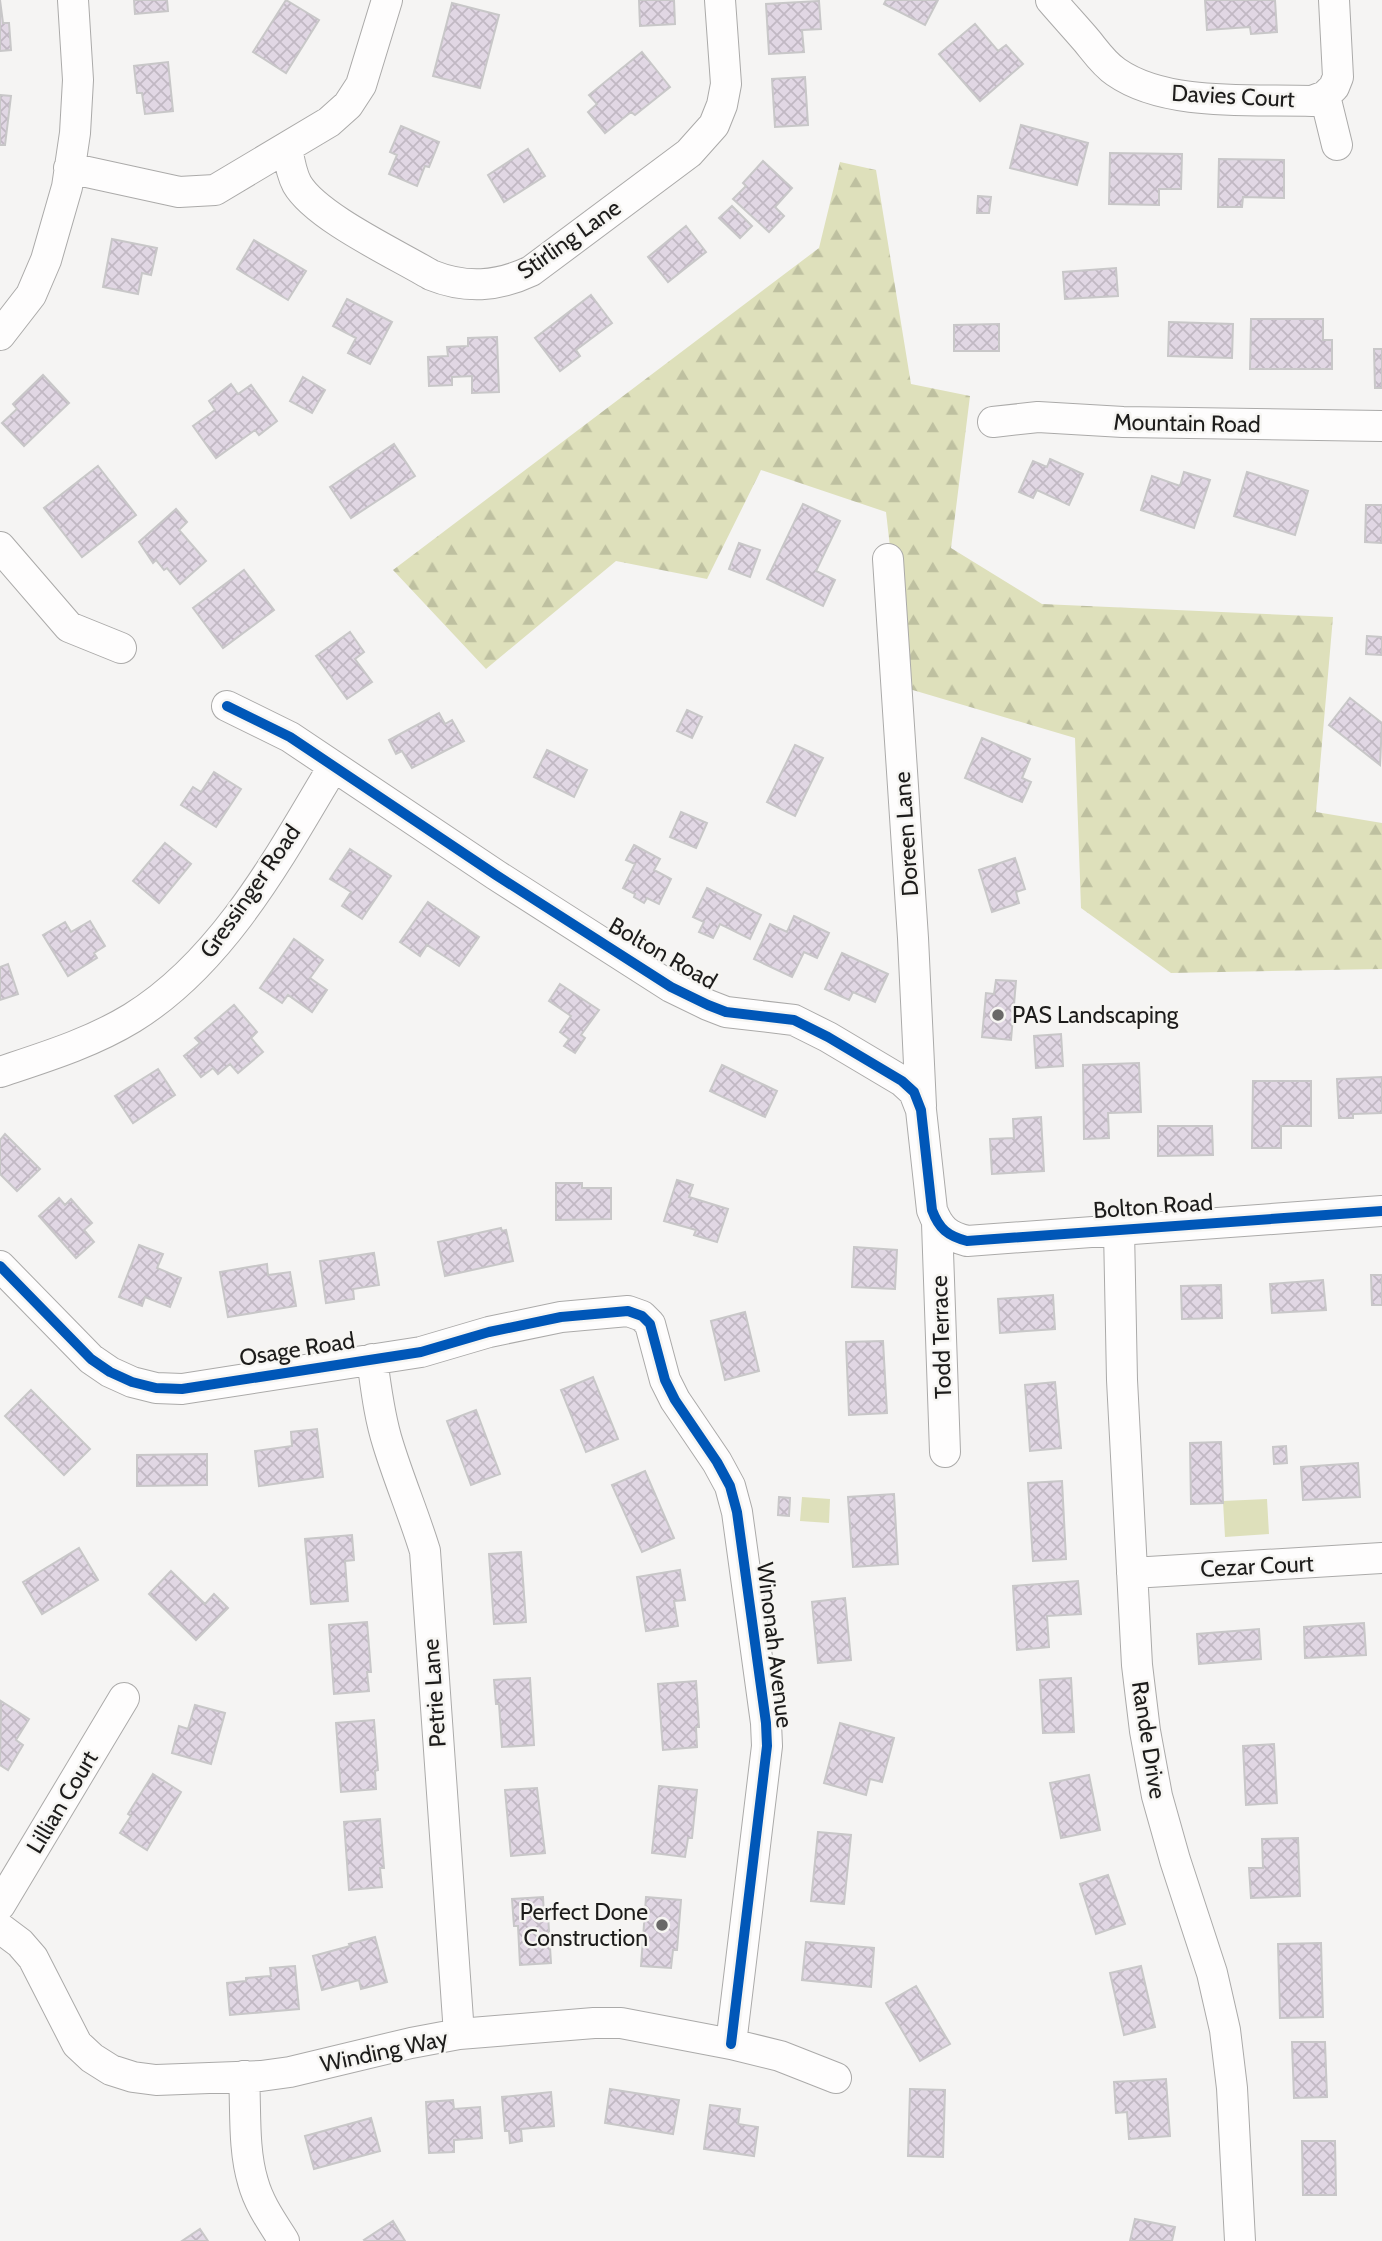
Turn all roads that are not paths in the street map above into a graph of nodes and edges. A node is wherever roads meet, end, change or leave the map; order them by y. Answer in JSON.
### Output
{"nodes":[{"id":1,"x":73,"y":0,"type":"edge"},
{"id":2,"x":387,"y":0,"type":"edge"},
{"id":3,"x":720,"y":0,"type":"edge"},
{"id":4,"x":1051,"y":0,"type":"edge"},
{"id":5,"x":1334,"y":0,"type":"edge"},
{"id":6,"x":1325,"y":96,"type":"junction"},
{"id":7,"x":1337,"y":145,"type":"dead end"},
{"id":8,"x":287,"y":147,"type":"junction"},
{"id":9,"x":69,"y":168,"type":"junction"},
{"id":10,"x":0,"y":335,"type":"edge"},
{"id":11,"x":993,"y":422,"type":"dead end"},
{"id":12,"x":1382,"y":426,"type":"edge"},
{"id":13,"x":0,"y":547,"type":"edge"},
{"id":14,"x":888,"y":559,"type":"dead end"},
{"id":15,"x":121,"y":648,"type":"dead end"},
{"id":16,"x":227,"y":706,"type":"dead end"},
{"id":17,"x":333,"y":767,"type":"junction"},
{"id":18,"x":0,"y":1072,"type":"edge"},
{"id":19,"x":921,"y":1110,"type":"junction"},
{"id":20,"x":1382,"y":1211,"type":"edge"},
{"id":21,"x":937,"y":1223,"type":"junction"},
{"id":22,"x":1118,"y":1230,"type":"junction"},
{"id":23,"x":0,"y":1266,"type":"edge"},
{"id":24,"x":642,"y":1315,"type":"joint"},
{"id":25,"x":372,"y":1359,"type":"junction"},
{"id":26,"x":945,"y":1452,"type":"dead end"},
{"id":27,"x":1382,"y":1558,"type":"edge"},
{"id":28,"x":1132,"y":1573,"type":"junction"},
{"id":29,"x":124,"y":1698,"type":"dead end"},
{"id":30,"x":0,"y":1905,"type":"edge"},
{"id":31,"x":0,"y":1928,"type":"edge"},
{"id":32,"x":459,"y":2034,"type":"junction"},
{"id":33,"x":731,"y":2044,"type":"junction"},
{"id":34,"x":244,"y":2076,"type":"junction"},
{"id":35,"x":836,"y":2078,"type":"dead end"},
{"id":36,"x":284,"y":2241,"type":"edge"},
{"id":37,"x":1240,"y":2241,"type":"edge"}],
"edges":[{"from":1,"to":9,"type":"street"},
{"from":2,"to":8,"type":"street"},
{"from":3,"to":8,"type":"street","name":"Stirling Lane"},
{"from":4,"to":6,"type":"street","name":"Davies Court"},
{"from":5,"to":6,"type":"street"},
{"from":6,"to":7,"type":"street"},
{"from":8,"to":9,"type":"street"},
{"from":9,"to":10,"type":"street"},
{"from":11,"to":12,"type":"street","name":"Mountain Road"},
{"from":13,"to":15,"type":"street"},
{"from":14,"to":19,"type":"street","name":"Doreen Lane"},
{"from":16,"to":17,"type":"street","name":"Bolton Road"},
{"from":17,"to":18,"type":"street","name":"Gressinger Road"},
{"from":17,"to":19,"type":"street","name":"Bolton Road"},
{"from":19,"to":21,"type":"street","name":"Bolton Road"},
{"from":20,"to":22,"type":"street","name":"Bolton Road"},
{"from":21,"to":22,"type":"street","name":"Bolton Road"},
{"from":21,"to":26,"type":"street","name":"Todd Terrace"},
{"from":22,"to":28,"type":"street","name":"Rande Drive"},
{"from":23,"to":25,"type":"street","name":"Osage Road"},
{"from":24,"to":25,"type":"street","name":"Osage Road"},
{"from":24,"to":33,"type":"street","name":"Winonah Avenue"},
{"from":25,"to":32,"type":"street","name":"Petrie Lane"},
{"from":27,"to":28,"type":"street","name":"Cezar Court"},
{"from":28,"to":37,"type":"street","name":"Rande Drive"},
{"from":29,"to":30,"type":"street","name":"Lillian Court"},
{"from":31,"to":34,"type":"street","name":"Winding Way"},
{"from":32,"to":33,"type":"street","name":"Winding Way"},
{"from":32,"to":34,"type":"street","name":"Winding Way"},
{"from":33,"to":35,"type":"street","name":"Winding Way"},
{"from":34,"to":36,"type":"street"}]}
